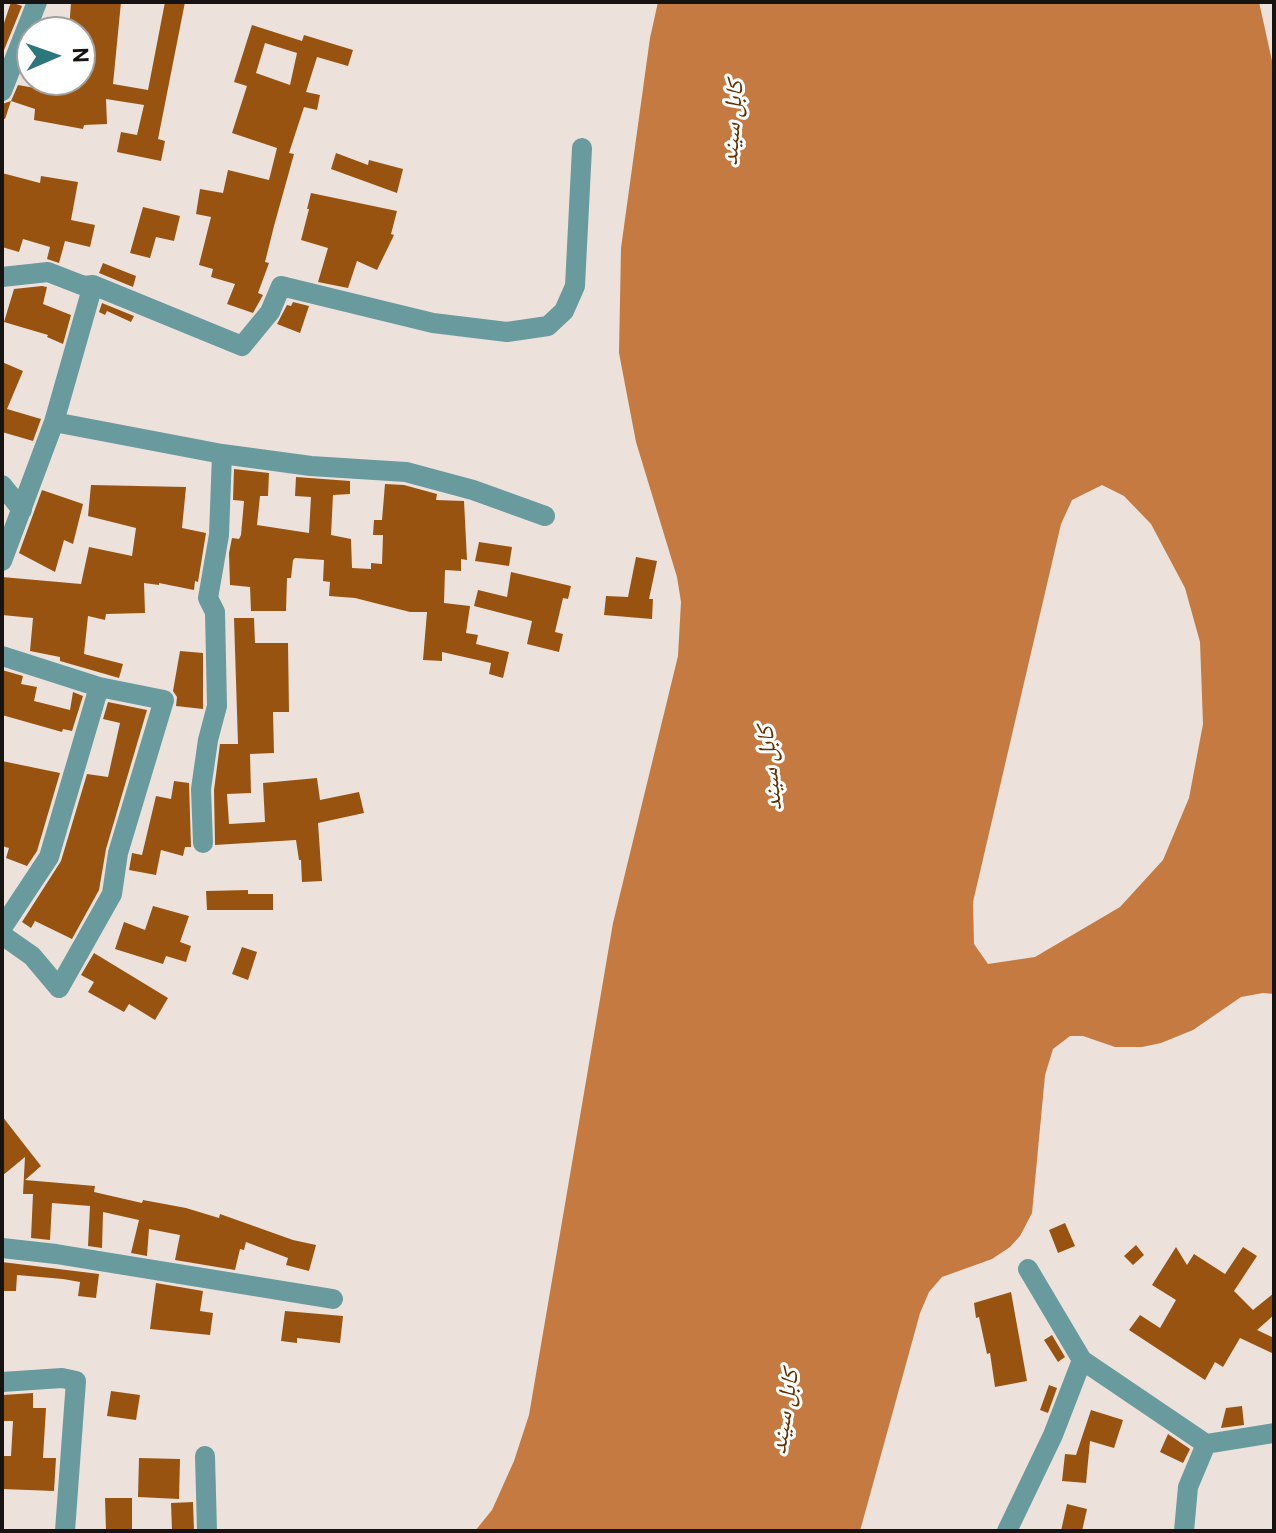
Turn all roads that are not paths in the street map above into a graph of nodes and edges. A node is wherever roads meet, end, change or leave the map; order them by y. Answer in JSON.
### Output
{"nodes":[{"id":1,"x":37,"y":2,"type":"edge"},
{"id":2,"x":2,"y":91,"type":"edge"},
{"id":3,"x":582,"y":148,"type":"dead end"},
{"id":4,"x":2,"y":277,"type":"edge"},
{"id":5,"x":93,"y":285,"type":"junction"},
{"id":6,"x":54,"y":422,"type":"junction"},
{"id":7,"x":222,"y":454,"type":"junction"},
{"id":8,"x":2,"y":485,"type":"edge"},
{"id":9,"x":22,"y":510,"type":"junction"},
{"id":10,"x":545,"y":516,"type":"dead end"},
{"id":11,"x":2,"y":561,"type":"edge"},
{"id":12,"x":2,"y":656,"type":"edge"},
{"id":13,"x":99,"y":687,"type":"junction"},
{"id":14,"x":203,"y":843,"type":"dead end"},
{"id":15,"x":2,"y":928,"type":"edge"},
{"id":16,"x":2,"y":935,"type":"edge"},
{"id":17,"x":2,"y":1248,"type":"edge"},
{"id":18,"x":1028,"y":1269,"type":"dead end"},
{"id":19,"x":333,"y":1299,"type":"dead end"},
{"id":20,"x":1082,"y":1360,"type":"junction"},
{"id":21,"x":2,"y":1382,"type":"edge"},
{"id":22,"x":1274,"y":1433,"type":"edge"},
{"id":23,"x":1206,"y":1444,"type":"junction"},
{"id":24,"x":205,"y":1456,"type":"dead end"},
{"id":25,"x":65,"y":1531,"type":"edge"},
{"id":26,"x":207,"y":1531,"type":"edge"},
{"id":27,"x":1007,"y":1531,"type":"edge"},
{"id":28,"x":1184,"y":1531,"type":"edge"}],
"edges":[{"from":1,"to":2,"type":"street"},
{"from":3,"to":5,"type":"street"},
{"from":4,"to":5,"type":"street"},
{"from":5,"to":6,"type":"street"},
{"from":6,"to":7,"type":"street"},
{"from":6,"to":9,"type":"street"},
{"from":7,"to":10,"type":"street"},
{"from":7,"to":14,"type":"street"},
{"from":8,"to":9,"type":"street"},
{"from":9,"to":11,"type":"street"},
{"from":12,"to":13,"type":"street"},
{"from":13,"to":15,"type":"street"},
{"from":13,"to":16,"type":"street"},
{"from":17,"to":19,"type":"street"},
{"from":18,"to":20,"type":"street"},
{"from":20,"to":23,"type":"street"},
{"from":20,"to":27,"type":"street"},
{"from":21,"to":25,"type":"street"},
{"from":22,"to":23,"type":"street"},
{"from":23,"to":28,"type":"street"},
{"from":24,"to":26,"type":"street"}]}
